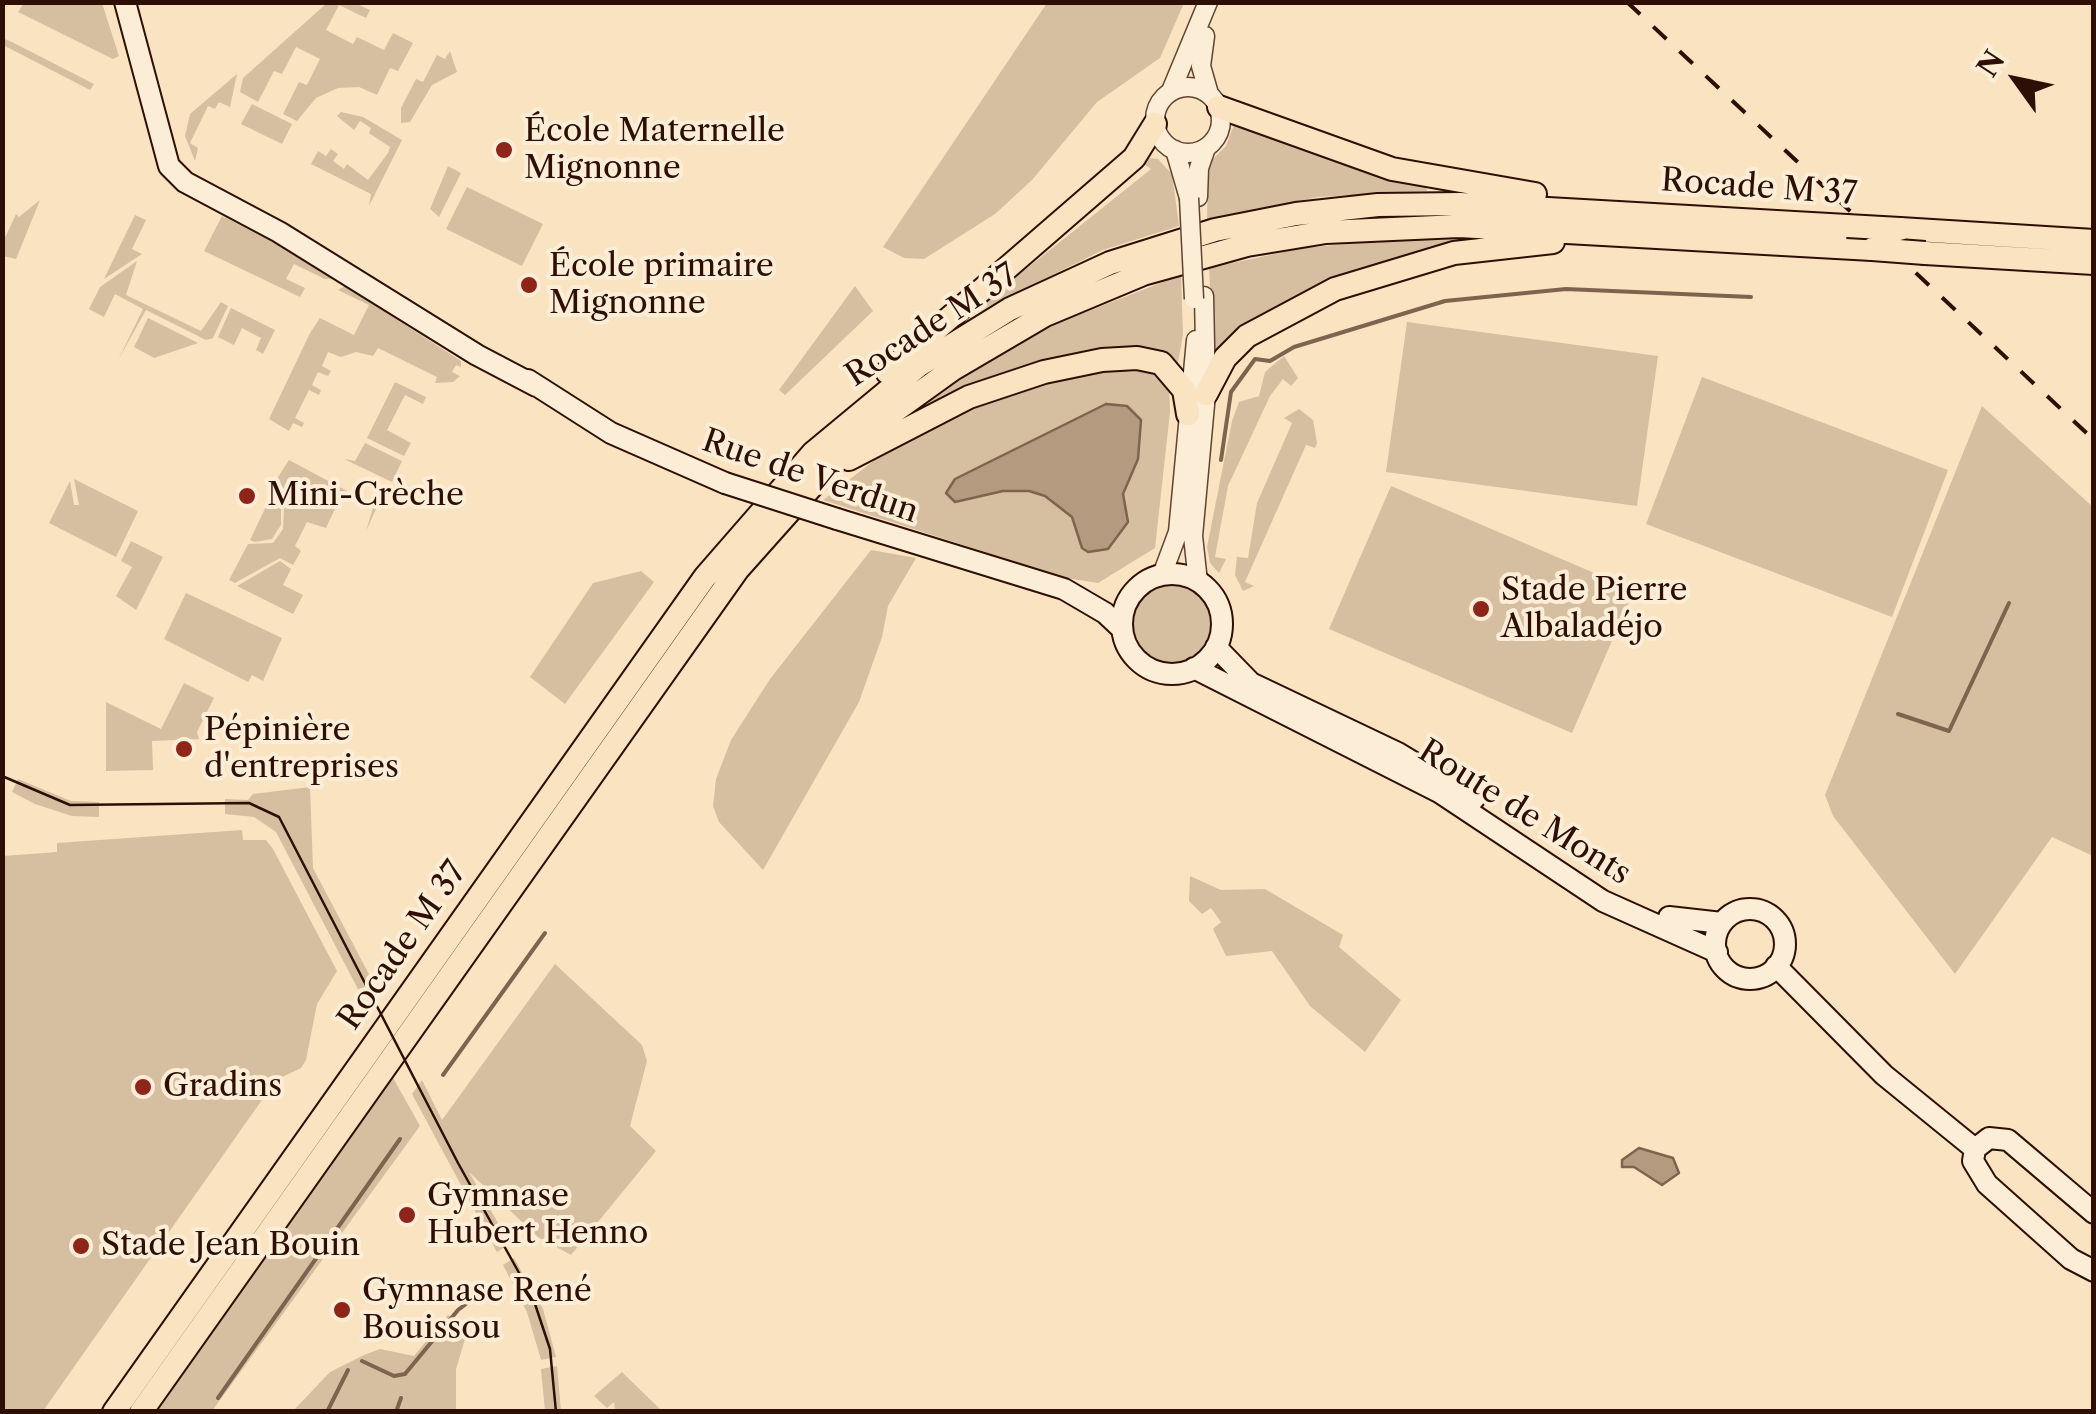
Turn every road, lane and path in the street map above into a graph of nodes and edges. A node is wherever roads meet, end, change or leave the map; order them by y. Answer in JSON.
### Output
{"nodes":[{"id":1,"x":126,"y":2,"type":"edge"},
{"id":2,"x":1208,"y":2,"type":"edge"},
{"id":3,"x":1217,"y":2,"type":"edge"},
{"id":4,"x":1172,"y":91,"type":"junction"},
{"id":5,"x":1214,"y":101,"type":"junction"},
{"id":6,"x":1155,"y":124,"type":"junction"},
{"id":7,"x":1206,"y":148,"type":"junction"},
{"id":8,"x":1175,"y":150,"type":"junction"},
{"id":9,"x":1194,"y":198,"type":"junction"},
{"id":10,"x":1602,"y":210,"type":"junction"},
{"id":11,"x":1638,"y":235,"type":"junction"},
{"id":12,"x":2094,"y":241,"type":"edge"},
{"id":13,"x":2094,"y":263,"type":"edge"},
{"id":14,"x":1199,"y":298,"type":"junction"},
{"id":15,"x":1206,"y":394,"type":"junction"},
{"id":16,"x":1188,"y":414,"type":"junction"},
{"id":17,"x":838,"y":430,"type":"junction"},
{"id":18,"x":828,"y":468,"type":"junction"},
{"id":19,"x":1162,"y":575,"type":"junction"},
{"id":20,"x":1198,"y":582,"type":"junction"},
{"id":21,"x":1133,"y":593,"type":"junction"},
{"id":22,"x":1078,"y":595,"type":"junction"},
{"id":23,"x":1122,"y":629,"type":"junction"},
{"id":24,"x":1216,"y":647,"type":"junction"},
{"id":25,"x":1194,"y":668,"type":"junction"},
{"id":26,"x":1722,"y":924,"type":"junction"},
{"id":27,"x":1716,"y":952,"type":"junction"},
{"id":28,"x":1776,"y":966,"type":"junction"},
{"id":29,"x":1976,"y":1149,"type":"junction"},
{"id":30,"x":2094,"y":1213,"type":"edge"},
{"id":31,"x":2094,"y":1271,"type":"edge"},
{"id":32,"x":114,"y":1412,"type":"edge"},
{"id":33,"x":141,"y":1412,"type":"edge"}],
"edges":[{"from":1,"to":22,"type":"main road","name":"Rue de Verdun","bridge":true},
{"from":2,"to":4,"type":"street"},
{"from":3,"to":5,"type":"street"},
{"from":4,"to":5,"type":"street"},
{"from":4,"to":6,"type":"street"},
{"from":5,"to":7,"type":"street"},
{"from":5,"to":10,"type":"highway"},
{"from":6,"to":8,"type":"street"},
{"from":6,"to":17,"type":"highway"},
{"from":7,"to":8,"type":"street"},
{"from":7,"to":9,"type":"street"},
{"from":8,"to":9,"type":"street"},
{"from":9,"to":14,"type":"street"},
{"from":10,"to":12,"type":"highway","name":"Rocade M 37","bridge":true},
{"from":10,"to":17,"type":"highway","name":"Rocade M 37"},
{"from":11,"to":13,"type":"highway","name":"Rocade M 37","bridge":true},
{"from":11,"to":15,"type":"highway"},
{"from":11,"to":18,"type":"highway","name":"Rocade M 37"},
{"from":14,"to":15,"type":"street"},
{"from":14,"to":16,"type":"street"},
{"from":15,"to":20,"type":"street"},
{"from":16,"to":18,"type":"highway"},
{"from":16,"to":19,"type":"street"},
{"from":17,"to":32,"type":"highway","name":"Rocade M 37"},
{"from":18,"to":33,"type":"highway","name":"Rocade M 37"},
{"from":19,"to":20,"type":"main road"},
{"from":19,"to":21,"type":"main road"},
{"from":20,"to":24,"type":"main road"},
{"from":21,"to":22,"type":"main road","name":"Rue de Verdun"},
{"from":21,"to":23,"type":"main road"},
{"from":22,"to":23,"type":"main road","name":"Rue de Verdun"},
{"from":23,"to":25,"type":"main road"},
{"from":24,"to":25,"type":"main road"},
{"from":24,"to":26,"type":"main road","name":"Route de Monts"},
{"from":25,"to":27,"type":"main road","name":"Route de Monts"},
{"from":26,"to":27,"type":"main road"},
{"from":26,"to":28,"type":"main road"},
{"from":27,"to":28,"type":"main road"},
{"from":28,"to":29,"type":"main road"},
{"from":29,"to":30,"type":"main road"},
{"from":29,"to":31,"type":"main road"}]}
